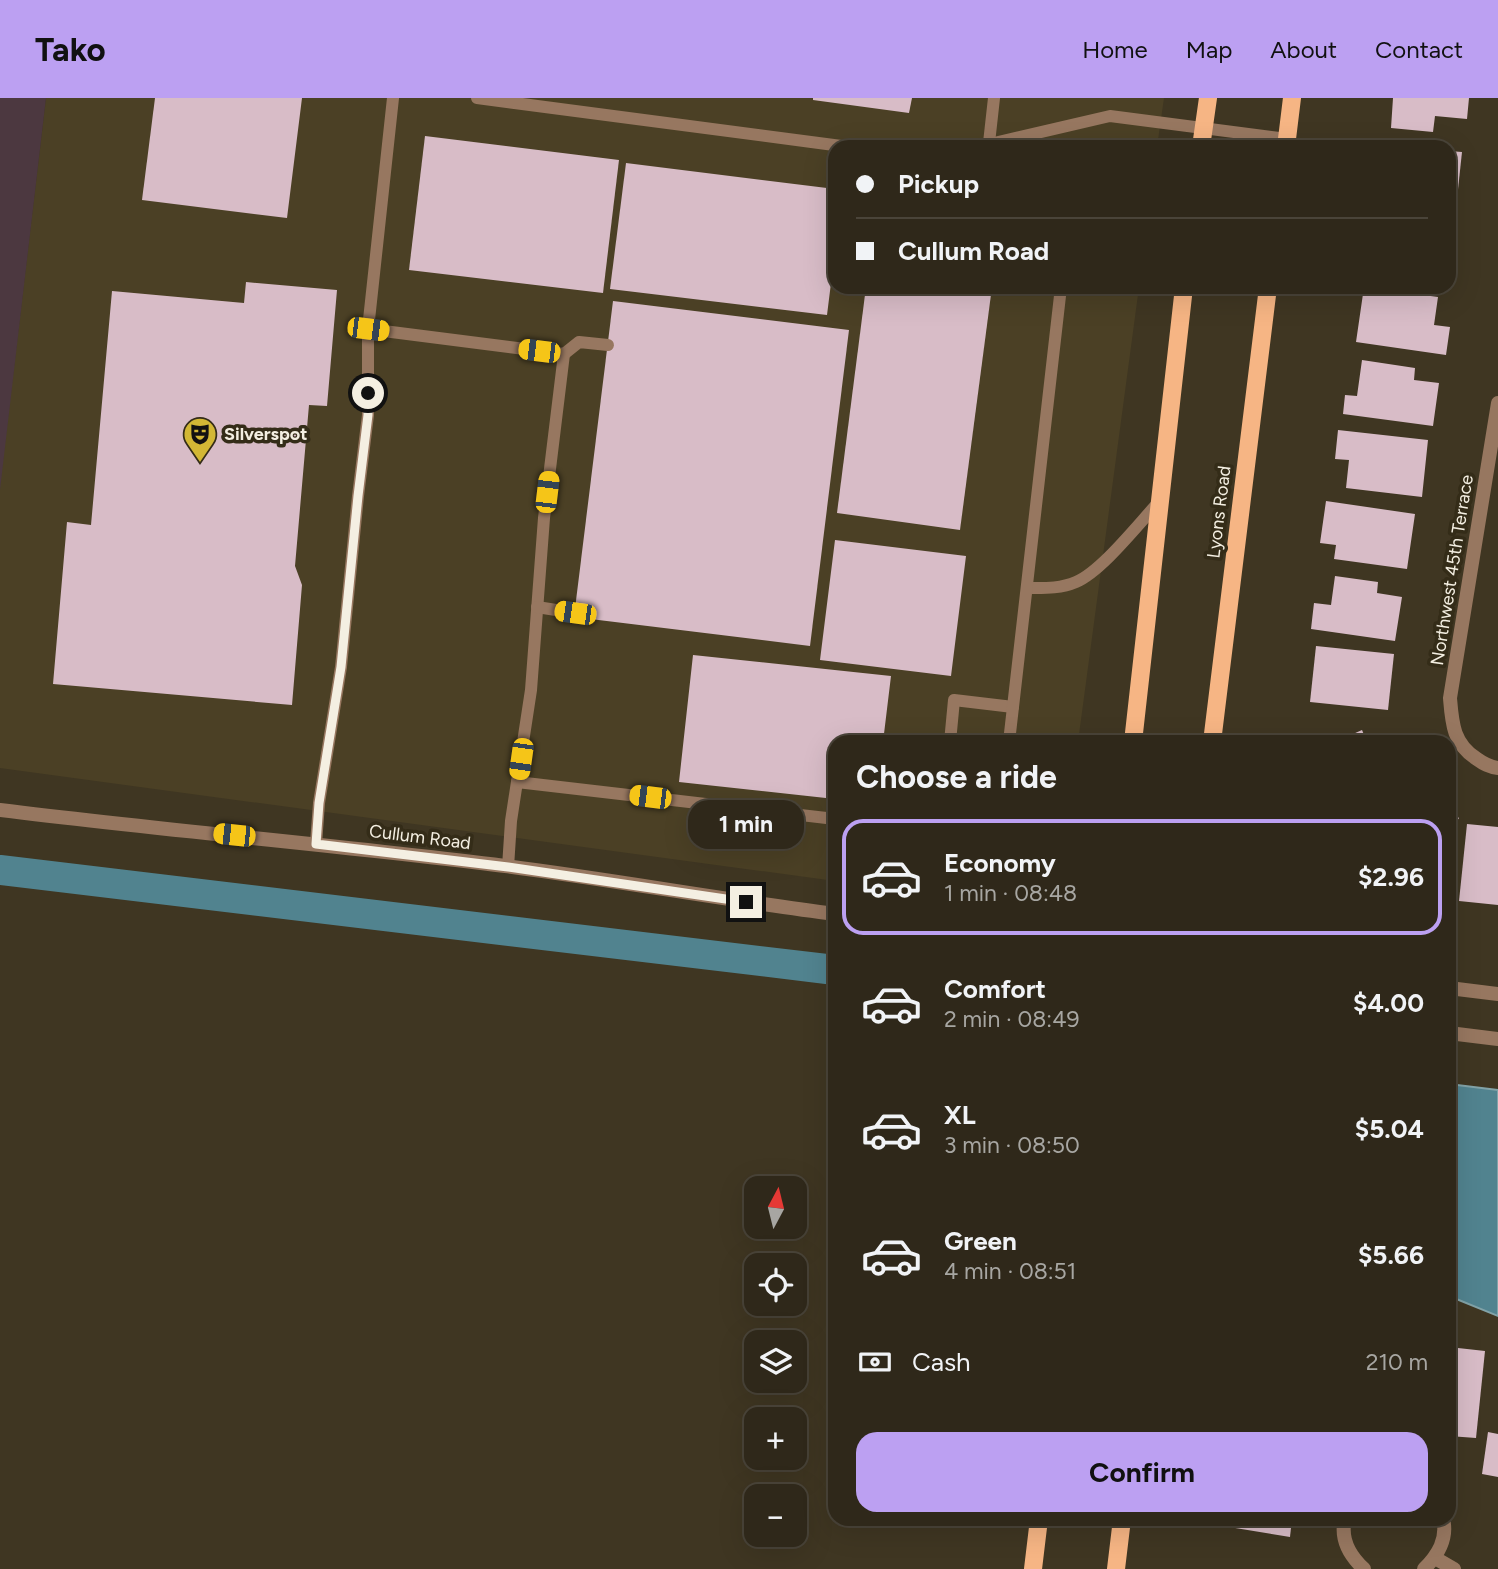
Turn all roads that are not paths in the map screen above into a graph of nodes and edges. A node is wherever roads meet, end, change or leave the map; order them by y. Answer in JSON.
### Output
{"nodes":[{"id":1,"x":393,"y":98,"type":"edge"},
{"id":2,"x":477,"y":98,"type":"edge"},
{"id":3,"x":994,"y":98,"type":"edge"},
{"id":4,"x":1208,"y":98,"type":"edge"},
{"id":5,"x":1292,"y":98,"type":"edge"},
{"id":6,"x":1203,"y":128,"type":"junction"},
{"id":7,"x":987,"y":140,"type":"edge"},
{"id":8,"x":1011,"y":140,"type":"edge"},
{"id":9,"x":1202,"y":140,"type":"edge"},
{"id":10,"x":1269,"y":140,"type":"edge"},
{"id":11,"x":1286,"y":140,"type":"edge"},
{"id":12,"x":828,"y":144,"type":"edge"},
{"id":13,"x":1060,"y":294,"type":"edge"},
{"id":14,"x":1183,"y":294,"type":"edge"},
{"id":15,"x":1267,"y":294,"type":"edge"},
{"id":16,"x":368,"y":329,"type":"junction"},
{"id":17,"x":608,"y":345,"type":"dead end"},
{"id":18,"x":564,"y":354,"type":"junction"},
{"id":19,"x":1498,"y":403,"type":"edge"},
{"id":20,"x":1160,"y":501,"type":"junction"},
{"id":21,"x":1027,"y":588,"type":"junction"},
{"id":22,"x":537,"y":607,"type":"junction"},
{"id":23,"x":575,"y":613,"type":"dead end"},
{"id":24,"x":1013,"y":707,"type":"junction"},
{"id":25,"x":951,"y":735,"type":"edge"},
{"id":26,"x":1010,"y":735,"type":"edge"},
{"id":27,"x":1134,"y":735,"type":"edge"},
{"id":28,"x":1213,"y":735,"type":"edge"},
{"id":29,"x":1498,"y":768,"type":"edge"},
{"id":30,"x":517,"y":782,"type":"junction"},
{"id":31,"x":0,"y":810,"type":"edge"},
{"id":32,"x":828,"y":818,"type":"edge"},
{"id":33,"x":316,"y":844,"type":"junction"},
{"id":34,"x":508,"y":867,"type":"junction"},
{"id":35,"x":828,"y":913,"type":"edge"},
{"id":36,"x":1456,"y":989,"type":"edge"},
{"id":37,"x":1498,"y":994,"type":"edge"},
{"id":38,"x":1456,"y":1035,"type":"edge"},
{"id":39,"x":1498,"y":1039,"type":"edge"},
{"id":40,"x":1038,"y":1526,"type":"edge"},
{"id":41,"x":1121,"y":1526,"type":"edge"},
{"id":42,"x":1343,"y":1526,"type":"edge"},
{"id":43,"x":1444,"y":1526,"type":"edge"},
{"id":44,"x":1429,"y":1564,"type":"edge"},
{"id":45,"x":1033,"y":1569,"type":"edge"},
{"id":46,"x":1116,"y":1569,"type":"edge"},
{"id":47,"x":1364,"y":1569,"type":"edge"},
{"id":48,"x":1454,"y":1569,"type":"edge"}],
"edges":[{"from":1,"to":16,"type":"lane"},
{"from":2,"to":12,"type":"lane"},
{"from":3,"to":7,"type":"lane"},
{"from":4,"to":6,"type":"main road"},
{"from":5,"to":11,"type":"main road"},
{"from":6,"to":8,"type":"lane"},
{"from":6,"to":9,"type":"main road"},
{"from":6,"to":10,"type":"lane"},
{"from":13,"to":21,"type":"lane"},
{"from":14,"to":20,"type":"main road"},
{"from":15,"to":28,"type":"main road","name":"Lyons Road"},
{"from":16,"to":18,"type":"lane"},
{"from":16,"to":33,"type":"lane"},
{"from":17,"to":18,"type":"lane"},
{"from":18,"to":22,"type":"lane"},
{"from":19,"to":29,"type":"street","name":"Northwest 45th Terrace"},
{"from":20,"to":21,"type":"lane"},
{"from":20,"to":27,"type":"main road"},
{"from":21,"to":24,"type":"lane"},
{"from":22,"to":23,"type":"lane"},
{"from":22,"to":30,"type":"lane"},
{"from":24,"to":25,"type":"lane"},
{"from":24,"to":26,"type":"lane"},
{"from":30,"to":32,"type":"lane"},
{"from":30,"to":34,"type":"lane"},
{"from":31,"to":33,"type":"street","name":"Cullum Road"},
{"from":33,"to":34,"type":"street","name":"Cullum Road"},
{"from":34,"to":35,"type":"street","name":"Cullum Road"},
{"from":36,"to":37,"type":"street"},
{"from":38,"to":39,"type":"street"},
{"from":40,"to":45,"type":"main road"},
{"from":41,"to":46,"type":"main road"},
{"from":42,"to":47,"type":"street"},
{"from":43,"to":44,"type":"street"},
{"from":44,"to":48,"type":"street"}]}
